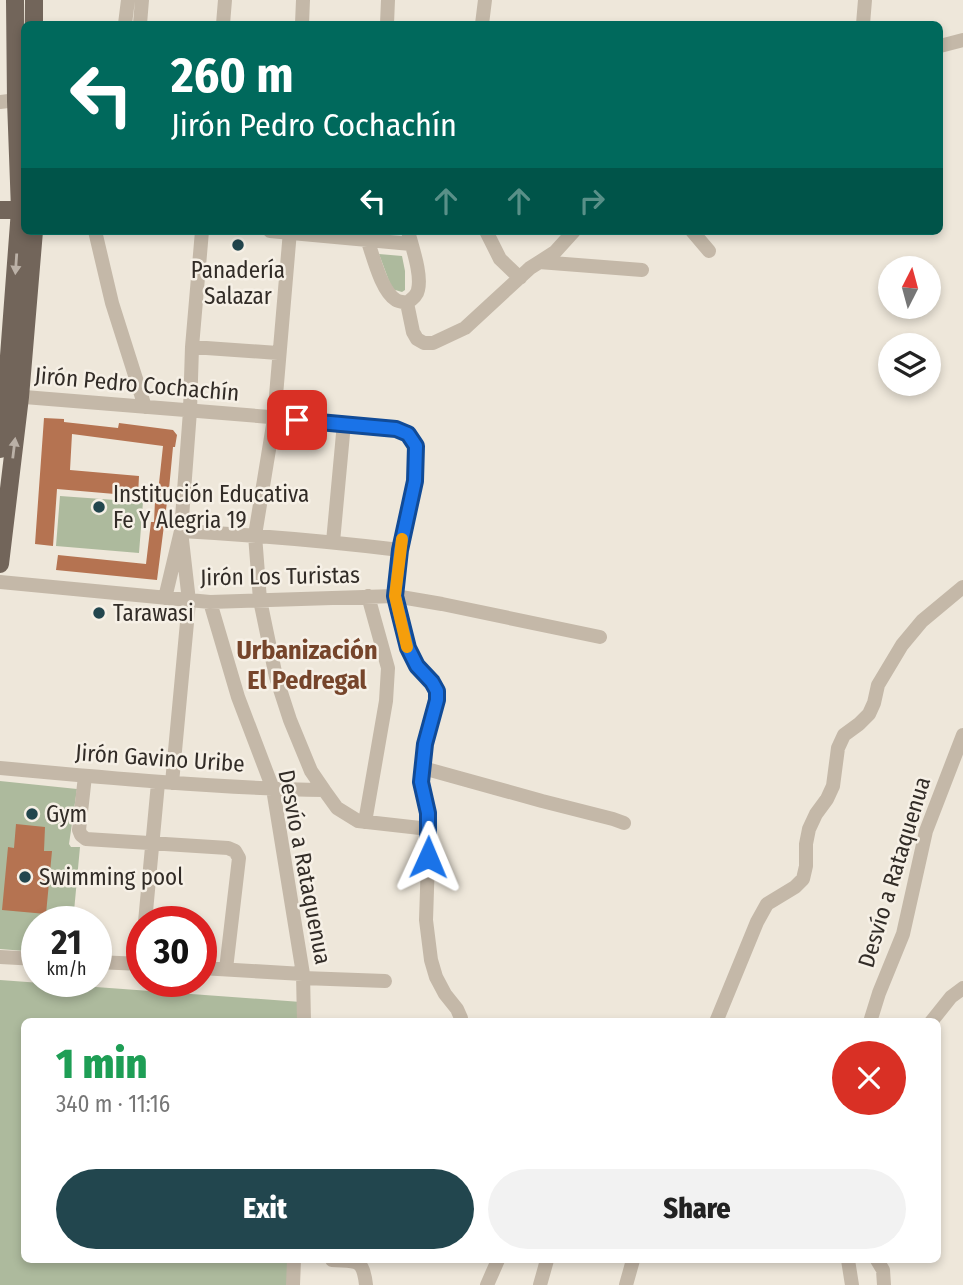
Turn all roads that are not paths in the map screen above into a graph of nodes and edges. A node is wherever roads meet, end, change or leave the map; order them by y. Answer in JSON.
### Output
{"nodes":[{"id":1,"x":15,"y":0,"type":"edge"},
{"id":2,"x":34,"y":0,"type":"edge"},
{"id":3,"x":128,"y":0,"type":"edge"},
{"id":4,"x":142,"y":0,"type":"edge"},
{"id":5,"x":225,"y":0,"type":"edge"},
{"id":6,"x":303,"y":0,"type":"edge"},
{"id":7,"x":388,"y":0,"type":"edge"},
{"id":8,"x":485,"y":0,"type":"edge"},
{"id":9,"x":865,"y":0,"type":"edge"},
{"id":10,"x":34,"y":21,"type":"edge"},
{"id":11,"x":125,"y":21,"type":"edge"},
{"id":12,"x":140,"y":21,"type":"edge"},
{"id":13,"x":223,"y":21,"type":"edge"},
{"id":14,"x":302,"y":21,"type":"edge"},
{"id":15,"x":387,"y":21,"type":"edge"},
{"id":16,"x":482,"y":21,"type":"edge"},
{"id":17,"x":863,"y":21,"type":"edge"},
{"id":18,"x":963,"y":40,"type":"edge"},
{"id":19,"x":943,"y":45,"type":"edge"},
{"id":20,"x":13,"y":101,"type":"edge"},
{"id":21,"x":21,"y":198,"type":"edge"},
{"id":22,"x":0,"y":210,"type":"edge"},
{"id":23,"x":21,"y":210,"type":"edge"},
{"id":24,"x":21,"y":224,"type":"edge"},
{"id":25,"x":33,"y":235,"type":"edge"},
{"id":26,"x":96,"y":235,"type":"edge"},
{"id":27,"x":202,"y":235,"type":"edge"},
{"id":28,"x":290,"y":235,"type":"edge"},
{"id":29,"x":367,"y":235,"type":"edge"},
{"id":30,"x":488,"y":235,"type":"edge"},
{"id":31,"x":570,"y":235,"type":"edge"},
{"id":32,"x":695,"y":235,"type":"edge"},
{"id":33,"x":410,"y":237,"type":"edge"},
{"id":34,"x":709,"y":251,"type":"dead end"},
{"id":35,"x":539,"y":262,"type":"junction"},
{"id":36,"x":642,"y":270,"type":"dead end"},
{"id":37,"x":520,"y":278,"type":"junction"},
{"id":38,"x":402,"y":302,"type":"junction"},
{"id":39,"x":192,"y":347,"type":"junction"},
{"id":40,"x":278,"y":353,"type":"junction"},
{"id":41,"x":9,"y":396,"type":"edge"},
{"id":42,"x":145,"y":407,"type":"junction"},
{"id":43,"x":190,"y":411,"type":"junction"},
{"id":44,"x":274,"y":419,"type":"junction"},
{"id":45,"x":344,"y":423,"type":"junction"},
{"id":46,"x":0,"y":449,"type":"edge"},
{"id":47,"x":181,"y":531,"type":"junction"},
{"id":48,"x":255,"y":535,"type":"junction"},
{"id":49,"x":333,"y":542,"type":"junction"},
{"id":50,"x":400,"y":550,"type":"junction"},
{"id":51,"x":0,"y":565,"type":"edge"},
{"id":52,"x":0,"y":582,"type":"edge"},
{"id":53,"x":963,"y":587,"type":"edge"},
{"id":54,"x":368,"y":596,"type":"junction"},
{"id":55,"x":395,"y":596,"type":"junction"},
{"id":56,"x":165,"y":598,"type":"junction"},
{"id":57,"x":260,"y":600,"type":"junction"},
{"id":58,"x":189,"y":601,"type":"junction"},
{"id":59,"x":210,"y":602,"type":"junction"},
{"id":60,"x":600,"y":637,"type":"dead end"},
{"id":61,"x":963,"y":735,"type":"edge"},
{"id":62,"x":0,"y":768,"type":"edge"},
{"id":63,"x":422,"y":768,"type":"junction"},
{"id":64,"x":85,"y":776,"type":"junction"},
{"id":65,"x":165,"y":783,"type":"junction"},
{"id":66,"x":273,"y":789,"type":"junction"},
{"id":67,"x":324,"y":790,"type":"junction"},
{"id":68,"x":365,"y":822,"type":"junction"},
{"id":69,"x":624,"y":824,"type":"dead end"},
{"id":70,"x":429,"y":829,"type":"junction"},
{"id":71,"x":152,"y":842,"type":"junction"},
{"id":72,"x":146,"y":906,"type":"edge"},
{"id":73,"x":0,"y":957,"type":"edge"},
{"id":74,"x":21,"y":958,"type":"edge"},
{"id":75,"x":217,"y":969,"type":"edge"},
{"id":76,"x":226,"y":969,"type":"junction"},
{"id":77,"x":303,"y":976,"type":"junction"},
{"id":78,"x":385,"y":981,"type":"dead end"},
{"id":79,"x":963,"y":988,"type":"edge"},
{"id":80,"x":304,"y":1018,"type":"edge"},
{"id":81,"x":461,"y":1018,"type":"edge"},
{"id":82,"x":718,"y":1018,"type":"edge"},
{"id":83,"x":871,"y":1018,"type":"edge"},
{"id":84,"x":934,"y":1018,"type":"edge"},
{"id":85,"x":294,"y":1263,"type":"edge"},
{"id":86,"x":358,"y":1263,"type":"edge"},
{"id":87,"x":497,"y":1263,"type":"edge"},
{"id":88,"x":546,"y":1263,"type":"edge"},
{"id":89,"x":633,"y":1263,"type":"edge"},
{"id":90,"x":848,"y":1263,"type":"edge"},
{"id":91,"x":879,"y":1263,"type":"edge"},
{"id":92,"x":365,"y":1278,"type":"edge"},
{"id":93,"x":293,"y":1285,"type":"edge"},
{"id":94,"x":487,"y":1285,"type":"edge"},
{"id":95,"x":540,"y":1285,"type":"edge"},
{"id":96,"x":626,"y":1285,"type":"edge"},
{"id":97,"x":852,"y":1285,"type":"edge"},
{"id":98,"x":884,"y":1285,"type":"edge"}],
"edges":[{"from":1,"to":20,"type":"main road"},
{"from":2,"to":10,"type":"main road"},
{"from":3,"to":11,"type":"street"},
{"from":4,"to":12,"type":"street"},
{"from":5,"to":13,"type":"street"},
{"from":6,"to":14,"type":"street"},
{"from":7,"to":15,"type":"street"},
{"from":8,"to":16,"type":"street"},
{"from":9,"to":17,"type":"street"},
{"from":18,"to":19,"type":"street"},
{"from":20,"to":21,"type":"main road"},
{"from":22,"to":23,"type":"main road"},
{"from":24,"to":41,"type":"main road","one_way":true},
{"from":25,"to":41,"type":"main road"},
{"from":26,"to":42,"type":"street"},
{"from":27,"to":39,"type":"street"},
{"from":28,"to":40,"type":"street"},
{"from":29,"to":33,"type":"street"},
{"from":29,"to":38,"type":"street"},
{"from":30,"to":37,"type":"street"},
{"from":31,"to":35,"type":"street"},
{"from":32,"to":34,"type":"street"},
{"from":33,"to":38,"type":"street"},
{"from":35,"to":36,"type":"street"},
{"from":35,"to":37,"type":"street"},
{"from":37,"to":38,"type":"street"},
{"from":39,"to":40,"type":"street"},
{"from":39,"to":43,"type":"street"},
{"from":40,"to":44,"type":"street"},
{"from":41,"to":42,"type":"street","name":"Jirón Pedro Cochachín"},
{"from":41,"to":46,"type":"main road"},
{"from":51,"to":41,"type":"main road","one_way":true},
{"from":42,"to":43,"type":"street","name":"Jirón Pedro Cochachín"},
{"from":43,"to":44,"type":"street","name":"Jirón Pedro Cochachín"},
{"from":43,"to":47,"type":"street"},
{"from":44,"to":45,"type":"street","name":"Jirón Pedro Cochachín"},
{"from":44,"to":48,"type":"street"},
{"from":45,"to":49,"type":"street"},
{"from":45,"to":50,"type":"street","name":"Jirón Pedro Cochachín"},
{"from":47,"to":48,"type":"street"},
{"from":47,"to":56,"type":"street"},
{"from":47,"to":58,"type":"street"},
{"from":48,"to":49,"type":"street"},
{"from":48,"to":57,"type":"street"},
{"from":49,"to":50,"type":"street"},
{"from":50,"to":55,"type":"street"},
{"from":52,"to":56,"type":"street","name":"Jirón Los Turistas"},
{"from":53,"to":82,"type":"street"},
{"from":54,"to":55,"type":"street","name":"Jirón Los Turistas"},
{"from":54,"to":57,"type":"street","name":"Jirón Los Turistas"},
{"from":54,"to":68,"type":"street"},
{"from":55,"to":60,"type":"street","name":"Jirón Los Turistas"},
{"from":55,"to":63,"type":"street"},
{"from":56,"to":58,"type":"street","name":"Jirón Los Turistas"},
{"from":57,"to":59,"type":"street","name":"Jirón Los Turistas"},
{"from":57,"to":67,"type":"street"},
{"from":58,"to":59,"type":"street","name":"Jirón Los Turistas"},
{"from":58,"to":65,"type":"street"},
{"from":59,"to":66,"type":"street","name":"Desvío a Rataquenua"},
{"from":61,"to":83,"type":"street","name":"Desvío a Rataquenua"},
{"from":62,"to":64,"type":"street","name":"Jirón Gavino Uribe"},
{"from":63,"to":69,"type":"street"},
{"from":63,"to":70,"type":"street"},
{"from":64,"to":65,"type":"street","name":"Jirón Gavino Uribe"},
{"from":64,"to":71,"type":"street"},
{"from":65,"to":66,"type":"street","name":"Jirón Gavino Uribe"},
{"from":65,"to":71,"type":"street"},
{"from":66,"to":67,"type":"street","name":"Jirón Gavino Uribe"},
{"from":66,"to":77,"type":"street","name":"Desvío a Rataquenua"},
{"from":67,"to":68,"type":"street"},
{"from":68,"to":70,"type":"street"},
{"from":70,"to":81,"type":"street"},
{"from":71,"to":72,"type":"street"},
{"from":71,"to":76,"type":"street"},
{"from":73,"to":74,"type":"street"},
{"from":75,"to":76,"type":"street"},
{"from":76,"to":77,"type":"street"},
{"from":77,"to":78,"type":"street"},
{"from":77,"to":80,"type":"street","name":"Desvío a Rataquenua"},
{"from":79,"to":84,"type":"street"},
{"from":85,"to":93,"type":"street"},
{"from":86,"to":92,"type":"street"},
{"from":87,"to":94,"type":"street"},
{"from":88,"to":95,"type":"street"},
{"from":89,"to":96,"type":"street"},
{"from":90,"to":97,"type":"street"},
{"from":91,"to":98,"type":"street"}]}
